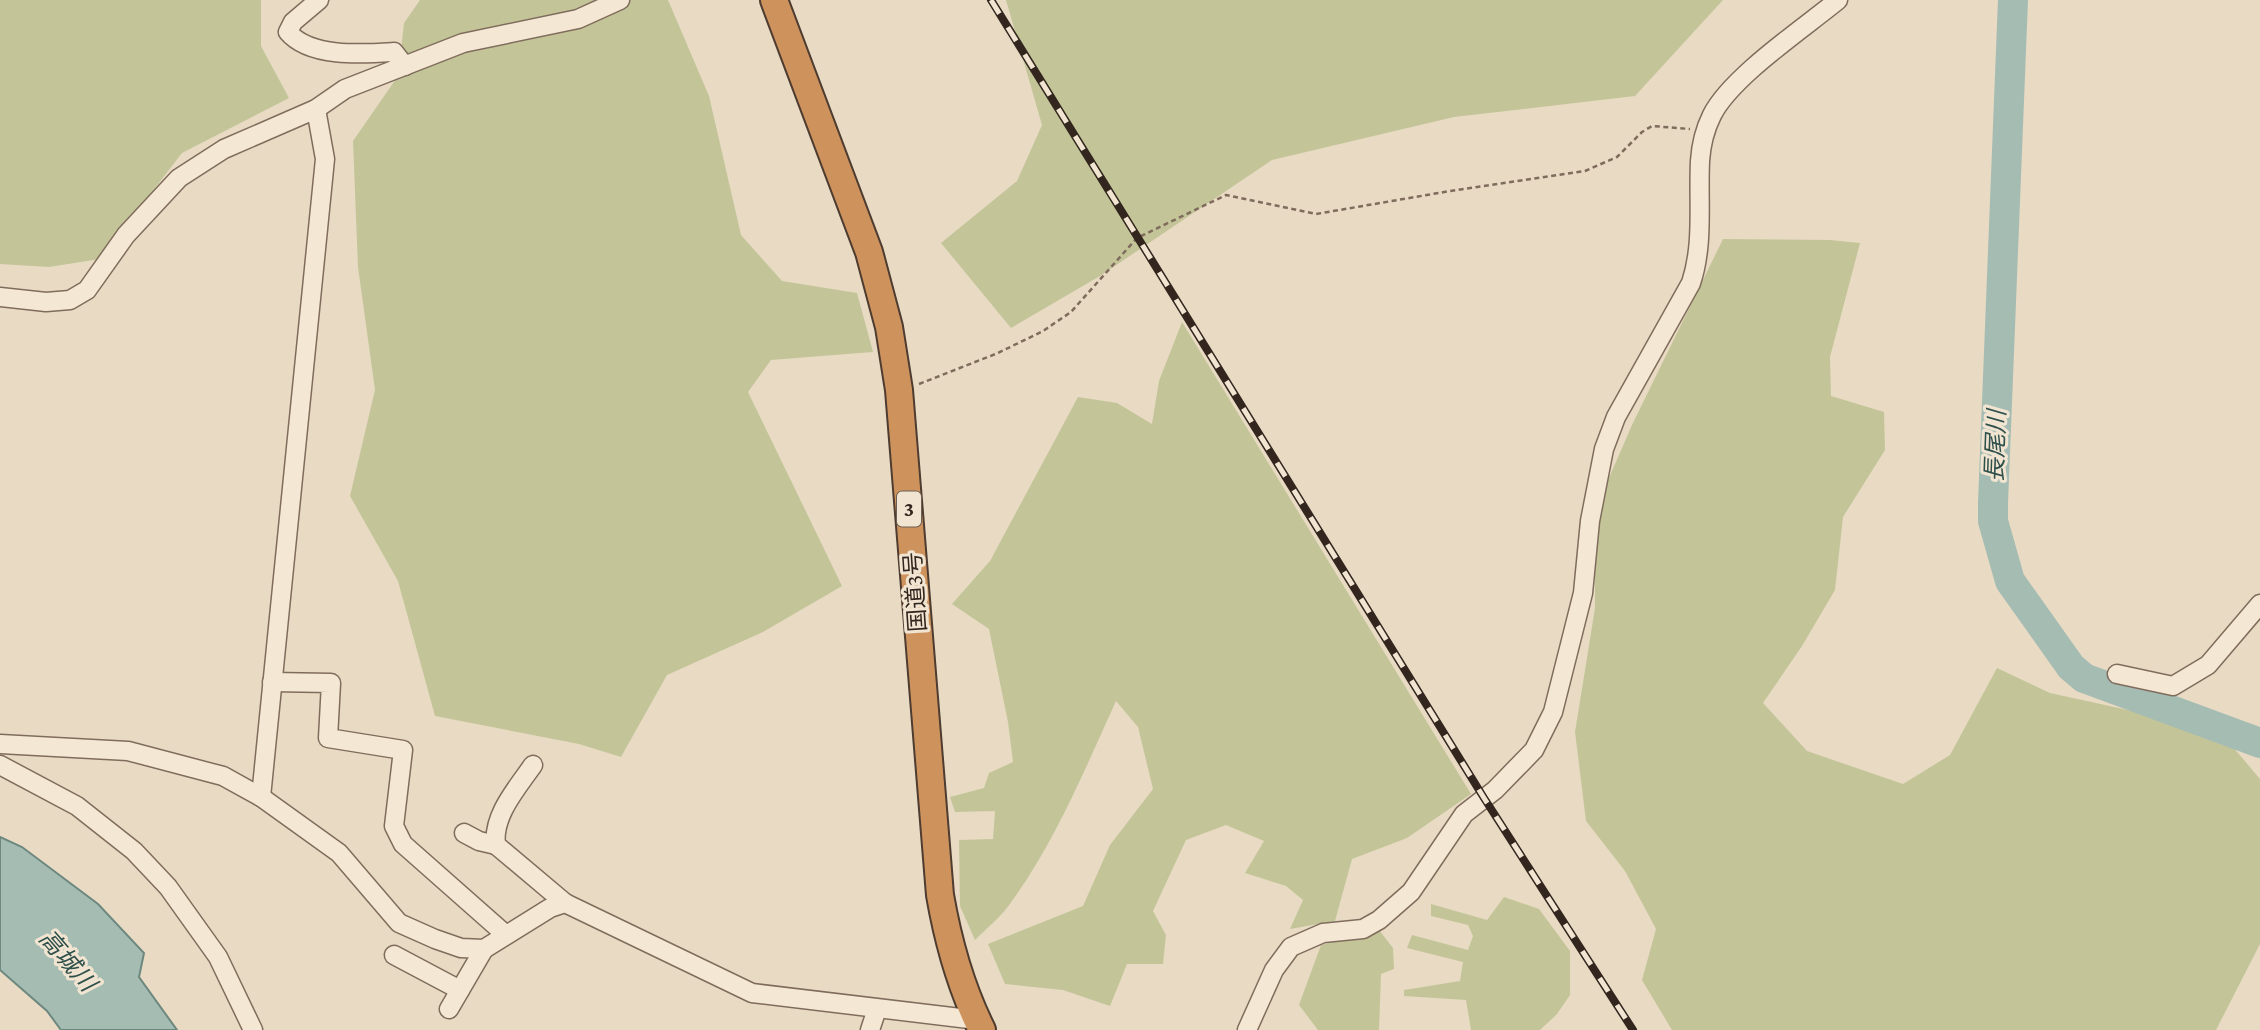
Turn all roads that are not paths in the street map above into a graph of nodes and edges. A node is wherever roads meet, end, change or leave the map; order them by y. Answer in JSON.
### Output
{"nodes":[{"id":1,"x":319,"y":0,"type":"edge"},
{"id":2,"x":620,"y":0,"type":"edge"},
{"id":3,"x":774,"y":0,"type":"edge"},
{"id":4,"x":1838,"y":0,"type":"edge"},
{"id":5,"x":405,"y":66,"type":"junction"},
{"id":6,"x":316,"y":109,"type":"junction"},
{"id":7,"x":0,"y":297,"type":"edge"},
{"id":8,"x":2260,"y":604,"type":"edge"},
{"id":9,"x":2117,"y":674,"type":"dead end"},
{"id":10,"x":272,"y":682,"type":"junction"},
{"id":11,"x":0,"y":744,"type":"edge"},
{"id":12,"x":0,"y":765,"type":"edge"},
{"id":13,"x":533,"y":765,"type":"dead end"},
{"id":14,"x":261,"y":797,"type":"junction"},
{"id":15,"x":464,"y":833,"type":"dead end"},
{"id":16,"x":496,"y":845,"type":"junction"},
{"id":17,"x":565,"y":903,"type":"junction"},
{"id":18,"x":506,"y":935,"type":"junction"},
{"id":19,"x":484,"y":949,"type":"junction"},
{"id":20,"x":394,"y":955,"type":"dead end"},
{"id":21,"x":460,"y":990,"type":"junction"},
{"id":22,"x":450,"y":1009,"type":"dead end"},
{"id":23,"x":877,"y":1009,"type":"junction"},
{"id":24,"x":979,"y":1025,"type":"edge"},
{"id":25,"x":253,"y":1030,"type":"edge"},
{"id":26,"x":870,"y":1030,"type":"edge"},
{"id":27,"x":1247,"y":1030,"type":"edge"}],
"edges":[{"from":1,"to":5,"type":"street"},
{"from":2,"to":5,"type":"street"},
{"from":3,"to":24,"type":"highway","name":"国道3号","number":"3"},
{"from":4,"to":27,"type":"street"},
{"from":5,"to":6,"type":"street"},
{"from":6,"to":7,"type":"street"},
{"from":6,"to":10,"type":"street"},
{"from":8,"to":9,"type":"street"},
{"from":10,"to":14,"type":"street"},
{"from":10,"to":18,"type":"street"},
{"from":11,"to":14,"type":"street"},
{"from":12,"to":25,"type":"street"},
{"from":13,"to":16,"type":"street"},
{"from":14,"to":19,"type":"street"},
{"from":15,"to":16,"type":"street"},
{"from":16,"to":17,"type":"street"},
{"from":17,"to":18,"type":"street"},
{"from":17,"to":23,"type":"street"},
{"from":18,"to":19,"type":"street"},
{"from":19,"to":21,"type":"street"},
{"from":20,"to":21,"type":"street"},
{"from":21,"to":22,"type":"street"},
{"from":23,"to":24,"type":"street"},
{"from":23,"to":26,"type":"street"}]}
